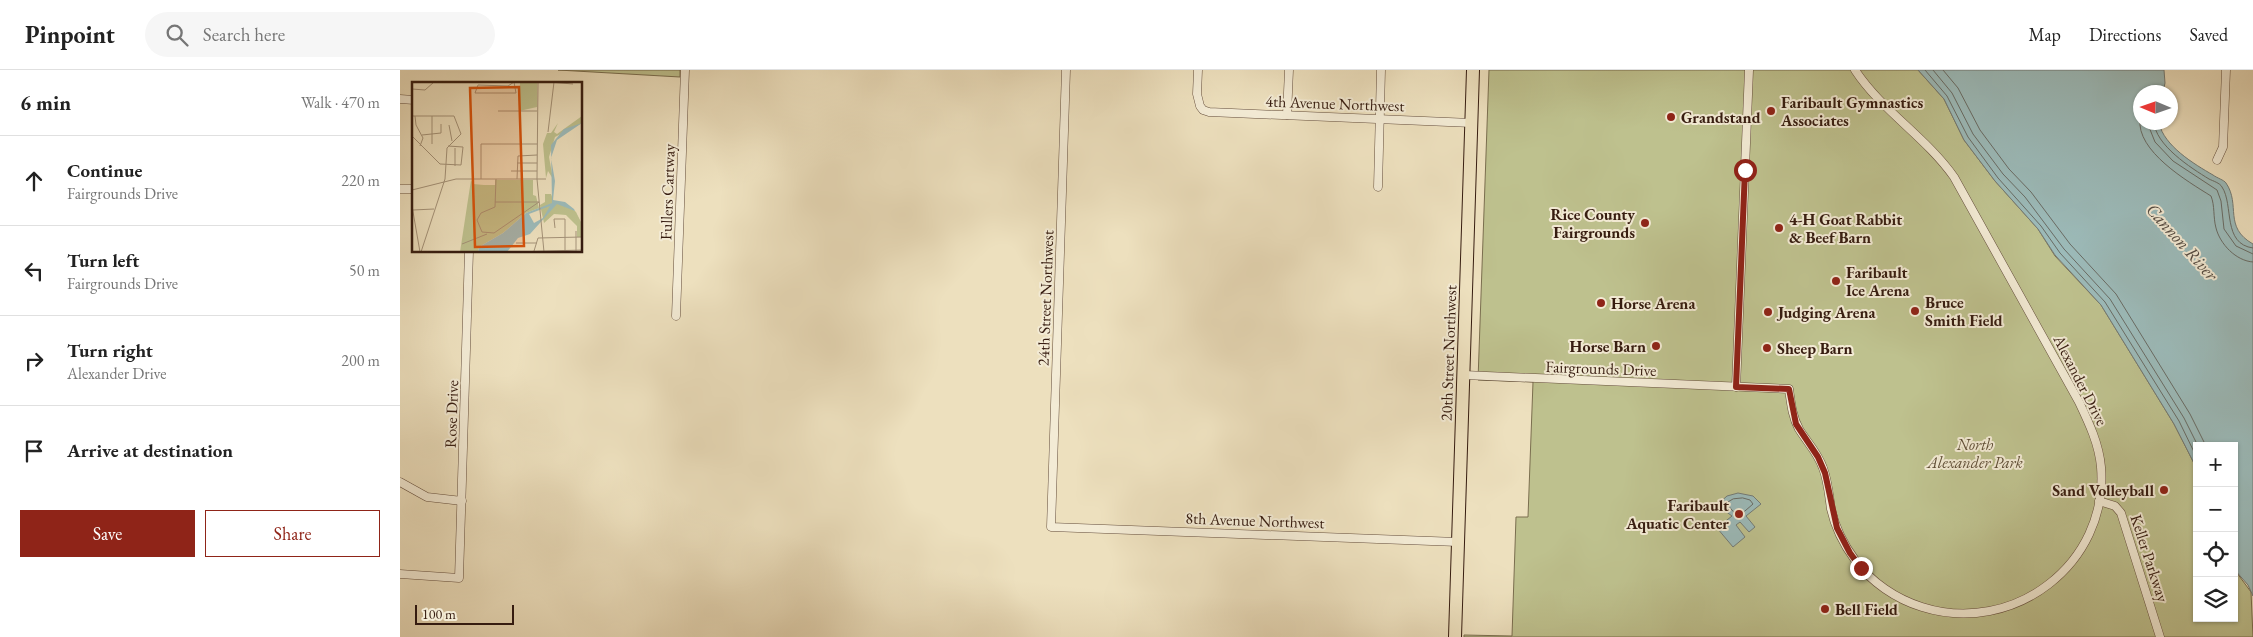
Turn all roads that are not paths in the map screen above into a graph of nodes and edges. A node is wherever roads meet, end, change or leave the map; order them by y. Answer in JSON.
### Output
{"nodes":[{"id":1,"x":685,"y":70,"type":"edge"},
{"id":2,"x":1066,"y":70,"type":"edge"},
{"id":3,"x":1198,"y":70,"type":"edge"},
{"id":4,"x":1289,"y":70,"type":"edge"},
{"id":5,"x":1381,"y":70,"type":"edge"},
{"id":6,"x":1473,"y":70,"type":"edge"},
{"id":7,"x":1748,"y":70,"type":"edge"},
{"id":8,"x":1855,"y":70,"type":"edge"},
{"id":9,"x":2226,"y":70,"type":"edge"},
{"id":10,"x":1287,"y":115,"type":"junction"},
{"id":11,"x":1380,"y":119,"type":"junction"},
{"id":12,"x":1472,"y":123,"type":"junction"},
{"id":13,"x":2217,"y":160,"type":"dead end"},
{"id":14,"x":1378,"y":187,"type":"dead end"},
{"id":15,"x":470,"y":252,"type":"edge"},
{"id":16,"x":676,"y":316,"type":"dead end"},
{"id":17,"x":1464,"y":376,"type":"junction"},
{"id":18,"x":1736,"y":387,"type":"junction"},
{"id":19,"x":1789,"y":389,"type":"joint"},
{"id":20,"x":400,"y":482,"type":"edge"},
{"id":21,"x":462,"y":501,"type":"junction"},
{"id":22,"x":2099,"y":501,"type":"junction"},
{"id":23,"x":1051,"y":527,"type":"joint"},
{"id":24,"x":1458,"y":542,"type":"junction"},
{"id":25,"x":400,"y":574,"type":"edge"},
{"id":26,"x":1455,"y":637,"type":"edge"},
{"id":27,"x":2160,"y":637,"type":"edge"}],
"edges":[{"from":1,"to":16,"type":"street","name":"Fullers Cartway"},
{"from":2,"to":23,"type":"street","name":"24th Street Northwest"},
{"from":3,"to":10,"type":"street","name":"4th Avenue Northwest"},
{"from":4,"to":10,"type":"street"},
{"from":5,"to":11,"type":"street"},
{"from":6,"to":12,"type":"highway","name":"20th Street Northwest"},
{"from":7,"to":18,"type":"street"},
{"from":8,"to":22,"type":"street","name":"Alexander Drive"},
{"from":9,"to":13,"type":"street"},
{"from":10,"to":11,"type":"street","name":"4th Avenue Northwest"},
{"from":11,"to":12,"type":"street","name":"4th Avenue Northwest"},
{"from":11,"to":14,"type":"street"},
{"from":12,"to":17,"type":"highway","name":"20th Street Northwest"},
{"from":15,"to":21,"type":"street","name":"Rose Drive"},
{"from":17,"to":18,"type":"street","name":"Fairgrounds Drive"},
{"from":17,"to":24,"type":"highway","name":"20th Street Northwest"},
{"from":18,"to":19,"type":"street","name":"Fairgrounds Drive"},
{"from":19,"to":22,"type":"street","name":"Alexander Drive"},
{"from":20,"to":21,"type":"street"},
{"from":21,"to":25,"type":"street","name":"Rose Drive"},
{"from":22,"to":27,"type":"street","name":"Keller Parkway"},
{"from":23,"to":24,"type":"street","name":"8th Avenue Northwest"},
{"from":24,"to":26,"type":"highway","name":"20th Street Northwest"}]}
